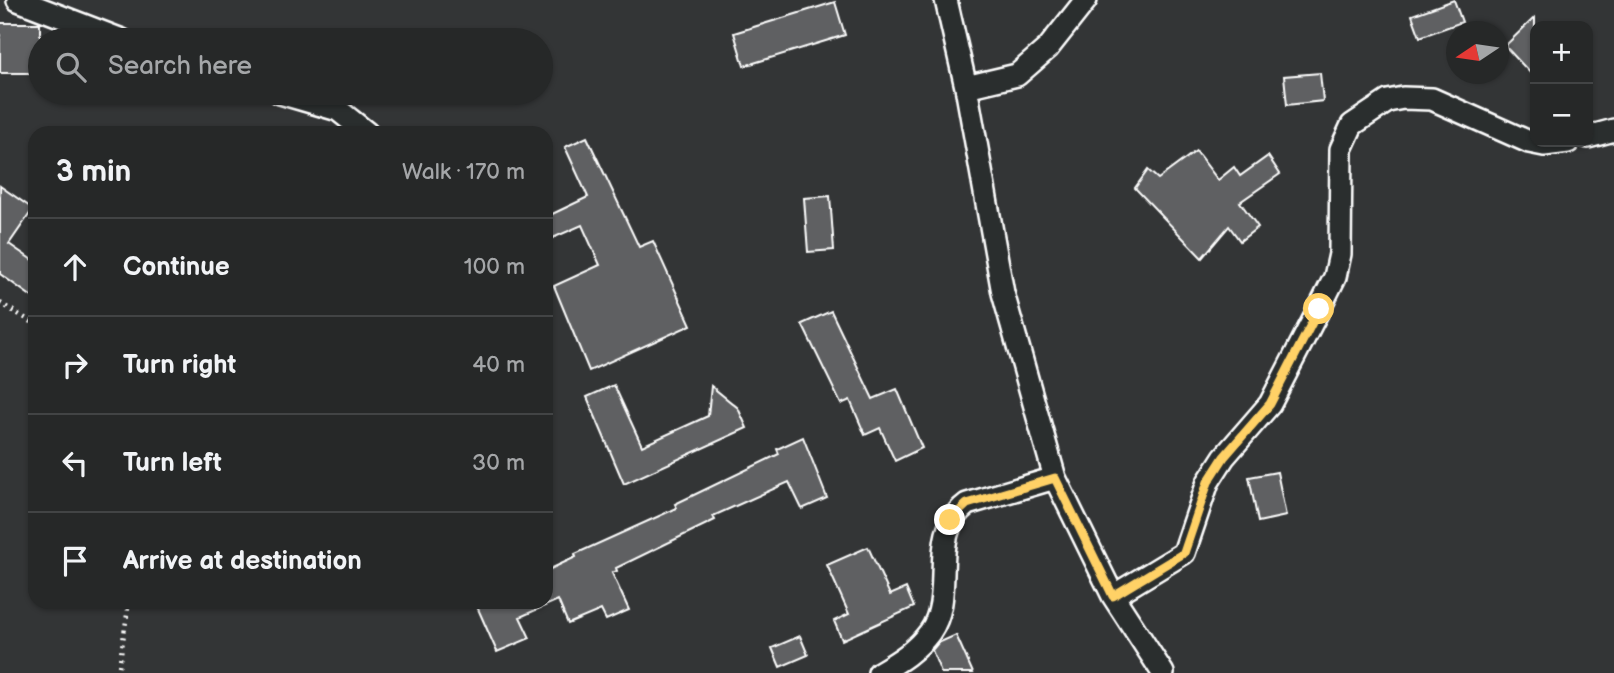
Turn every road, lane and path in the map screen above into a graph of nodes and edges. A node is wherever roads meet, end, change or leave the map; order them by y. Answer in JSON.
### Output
{"nodes":[{"id":1,"x":18,"y":0,"type":"edge"},
{"id":2,"x":946,"y":0,"type":"edge"},
{"id":3,"x":1086,"y":0,"type":"edge"},
{"id":4,"x":91,"y":28,"type":"edge"},
{"id":5,"x":966,"y":87,"type":"junction"},
{"id":6,"x":321,"y":105,"type":"edge"},
{"id":7,"x":358,"y":126,"type":"edge"},
{"id":8,"x":1614,"y":130,"type":"edge"},
{"id":9,"x":1593,"y":136,"type":"edge"},
{"id":10,"x":1530,"y":142,"type":"edge"},
{"id":11,"x":0,"y":303,"type":"edge"},
{"id":12,"x":28,"y":320,"type":"edge"},
{"id":13,"x":1055,"y":478,"type":"junction"},
{"id":14,"x":1113,"y":596,"type":"junction"},
{"id":15,"x":128,"y":609,"type":"edge"},
{"id":16,"x":118,"y":673,"type":"edge"},
{"id":17,"x":879,"y":673,"type":"edge"},
{"id":18,"x":1163,"y":673,"type":"edge"}],
"edges":[{"from":1,"to":4,"type":"street"},
{"from":2,"to":5,"type":"street"},
{"from":3,"to":5,"type":"street"},
{"from":5,"to":13,"type":"street"},
{"from":6,"to":7,"type":"street"},
{"from":8,"to":9,"type":"street"},
{"from":10,"to":14,"type":"street"},
{"from":11,"to":12,"type":"path"},
{"from":13,"to":14,"type":"street"},
{"from":13,"to":17,"type":"street"},
{"from":14,"to":18,"type":"street"},
{"from":15,"to":16,"type":"path"}]}
